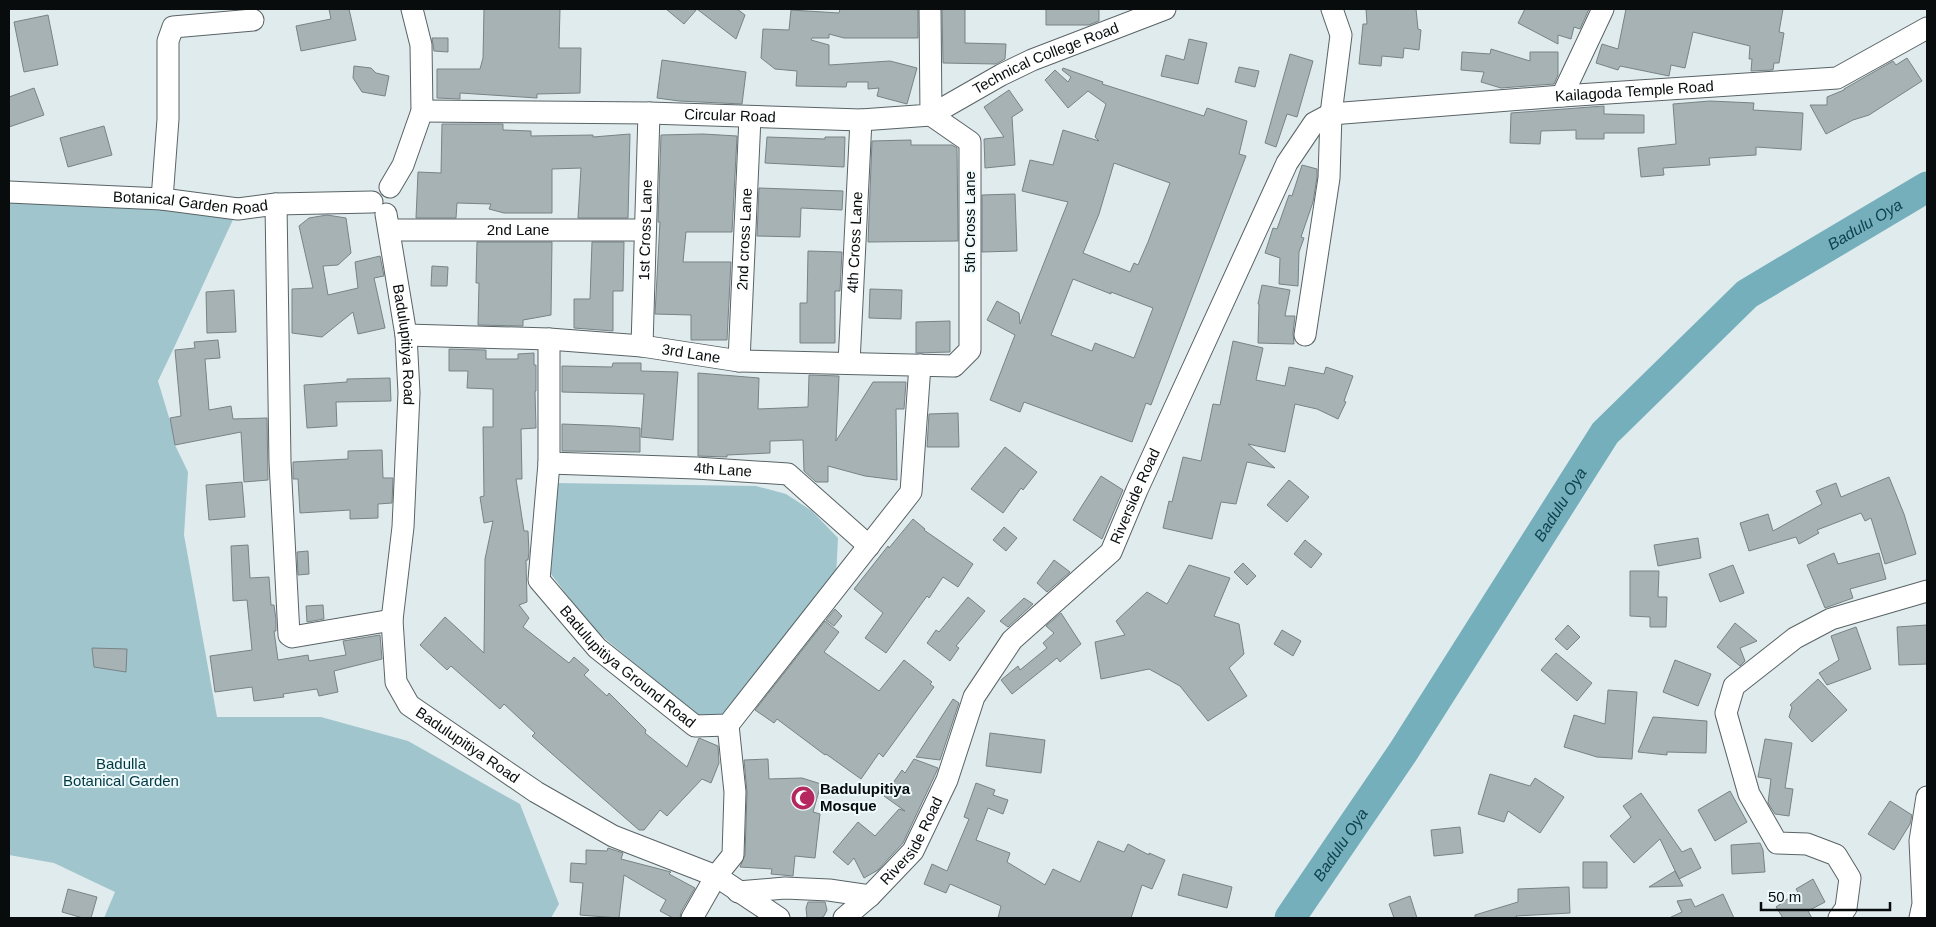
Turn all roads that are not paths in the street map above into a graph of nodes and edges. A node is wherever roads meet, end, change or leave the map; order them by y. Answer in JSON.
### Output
{"nodes":[{"id":1,"x":412,"y":9,"type":"edge"},
{"id":2,"x":930,"y":9,"type":"edge"},
{"id":3,"x":1165,"y":9,"type":"edge"},
{"id":4,"x":1332,"y":9,"type":"edge"},
{"id":5,"x":1603,"y":9,"type":"edge"},
{"id":6,"x":253,"y":20,"type":"dead end"},
{"id":7,"x":1927,"y":28,"type":"edge"},
{"id":8,"x":1562,"y":96,"type":"junction"},
{"id":9,"x":422,"y":111,"type":"junction"},
{"id":10,"x":649,"y":113,"type":"junction"},
{"id":11,"x":1331,"y":114,"type":"junction"},
{"id":12,"x":931,"y":115,"type":"junction"},
{"id":13,"x":750,"y":117,"type":"junction"},
{"id":14,"x":862,"y":120,"type":"junction"},
{"id":15,"x":9,"y":192,"type":"edge"},
{"id":16,"x":162,"y":199,"type":"junction"},
{"id":17,"x":276,"y":204,"type":"junction"},
{"id":18,"x":383,"y":216,"type":"junction"},
{"id":19,"x":645,"y":230,"type":"junction"},
{"id":20,"x":406,"y":335,"type":"junction"},
{"id":21,"x":1305,"y":335,"type":"dead end"},
{"id":22,"x":549,"y":339,"type":"junction"},
{"id":23,"x":642,"y":346,"type":"junction"},
{"id":24,"x":970,"y":350,"type":"joint"},
{"id":25,"x":739,"y":361,"type":"junction"},
{"id":26,"x":849,"y":363,"type":"junction"},
{"id":27,"x":920,"y":365,"type":"junction"},
{"id":28,"x":549,"y":463,"type":"junction"},
{"id":29,"x":869,"y":546,"type":"junction"},
{"id":30,"x":1927,"y":591,"type":"edge"},
{"id":31,"x":392,"y":620,"type":"junction"},
{"id":32,"x":728,"y":725,"type":"junction"},
{"id":33,"x":1927,"y":797,"type":"edge"},
{"id":34,"x":716,"y":876,"type":"junction"},
{"id":35,"x":738,"y":892,"type":"junction"},
{"id":36,"x":870,"y":896,"type":"junction"},
{"id":37,"x":692,"y":918,"type":"edge"},
{"id":38,"x":779,"y":918,"type":"edge"},
{"id":39,"x":844,"y":918,"type":"edge"},
{"id":40,"x":1839,"y":918,"type":"edge"},
{"id":41,"x":1920,"y":918,"type":"edge"}],
"edges":[{"from":1,"to":9,"type":"street"},
{"from":2,"to":12,"type":"street"},
{"from":3,"to":12,"type":"street","name":"Technical College Road"},
{"from":4,"to":11,"type":"street"},
{"from":5,"to":8,"type":"street"},
{"from":6,"to":16,"type":"street"},
{"from":7,"to":8,"type":"street","name":"Kailagoda Temple Road"},
{"from":8,"to":11,"type":"street","name":"Kailagoda Temple Road"},
{"from":9,"to":10,"type":"street","name":"Circular Road"},
{"from":9,"to":18,"type":"street"},
{"from":10,"to":13,"type":"street","name":"Circular Road"},
{"from":10,"to":19,"type":"street","name":"1st Cross Lane"},
{"from":11,"to":21,"type":"street"},
{"from":11,"to":36,"type":"street","name":"Riverside Road"},
{"from":12,"to":14,"type":"street","name":"Circular Road"},
{"from":12,"to":24,"type":"street","name":"5th Cross Lane"},
{"from":13,"to":14,"type":"street","name":"Circular Road"},
{"from":13,"to":25,"type":"street","name":"2nd cross Lane"},
{"from":14,"to":26,"type":"street","name":"4th Cross Lane"},
{"from":15,"to":16,"type":"street","name":"Botanical Garden Road"},
{"from":16,"to":17,"type":"street","name":"Botanical Garden Road"},
{"from":17,"to":18,"type":"street","name":"Botanical Garden Road"},
{"from":17,"to":31,"type":"street"},
{"from":18,"to":19,"type":"street","name":"2nd Lane"},
{"from":18,"to":20,"type":"street","name":"Badulupitiya Road"},
{"from":19,"to":23,"type":"street","name":"1st Cross Lane"},
{"from":20,"to":22,"type":"street","name":"3rd Lane"},
{"from":20,"to":31,"type":"street","name":"Badulupitiya Road"},
{"from":22,"to":23,"type":"street","name":"3rd Lane"},
{"from":22,"to":28,"type":"street","name":"Badulupitiya Ground Road"},
{"from":23,"to":25,"type":"street","name":"3rd Lane"},
{"from":24,"to":27,"type":"street","name":"3rd Lane"},
{"from":25,"to":26,"type":"street","name":"3rd Lane"},
{"from":26,"to":27,"type":"street","name":"3rd Lane"},
{"from":27,"to":29,"type":"street"},
{"from":28,"to":29,"type":"street","name":"4th Lane"},
{"from":28,"to":32,"type":"street","name":"Badulupitiya Ground Road"},
{"from":29,"to":32,"type":"street"},
{"from":30,"to":40,"type":"street"},
{"from":31,"to":34,"type":"street","name":"Badulupitiya Road"},
{"from":32,"to":34,"type":"street"},
{"from":33,"to":41,"type":"street"},
{"from":34,"to":35,"type":"street","name":"Badulupitiya Road"},
{"from":34,"to":37,"type":"street"},
{"from":35,"to":36,"type":"street"},
{"from":35,"to":38,"type":"street","name":"Badulupitiya Road"},
{"from":36,"to":39,"type":"street","name":"Riverside Road"}]}
